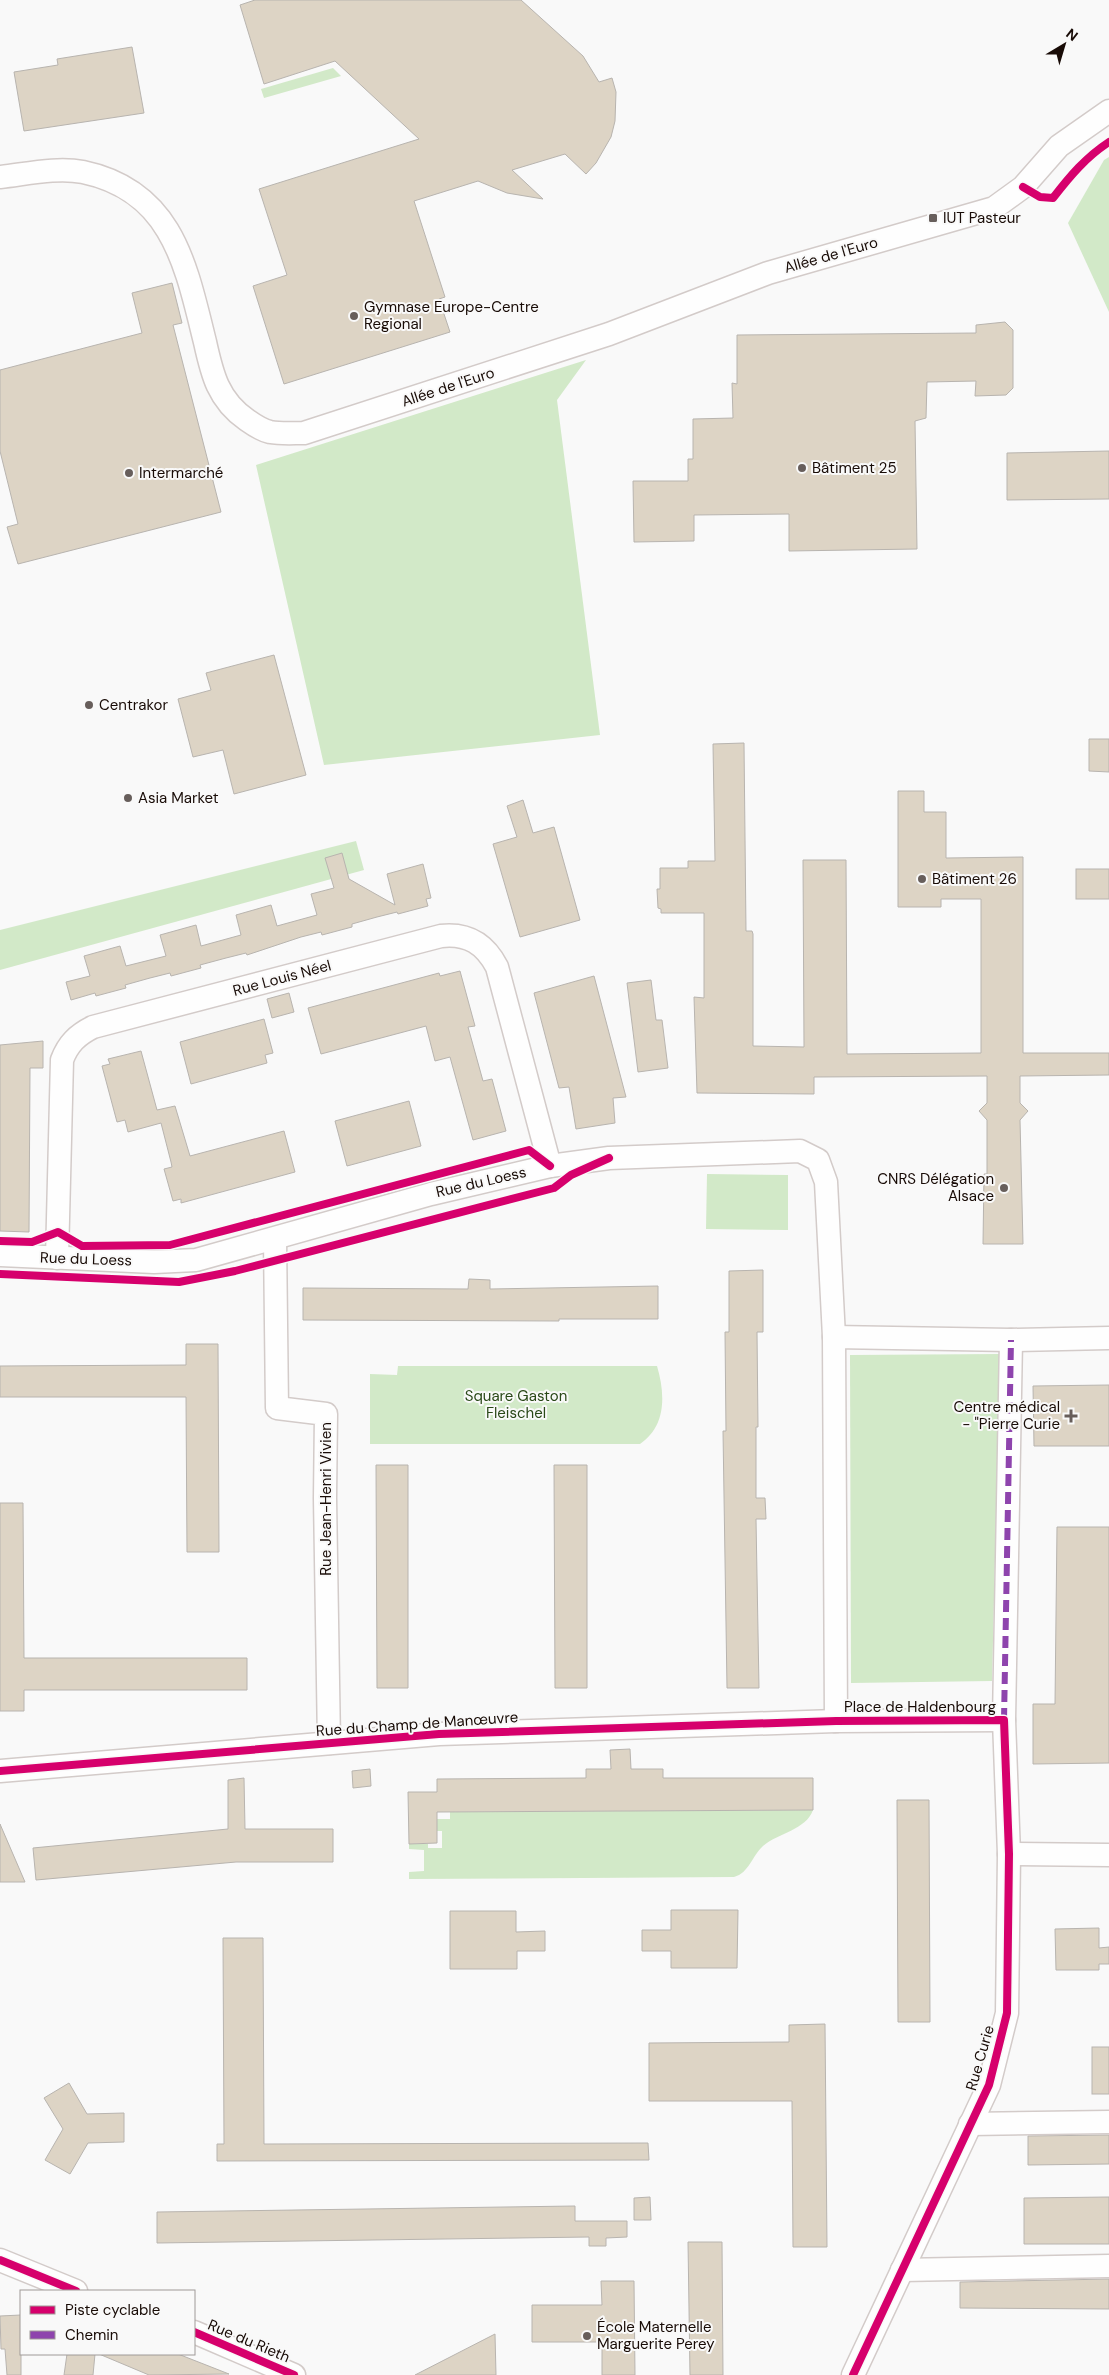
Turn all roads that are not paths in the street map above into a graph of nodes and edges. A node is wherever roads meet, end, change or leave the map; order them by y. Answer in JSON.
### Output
{"nodes":[{"id":1,"x":1109,"y":111,"type":"edge"},
{"id":2,"x":0,"y":177,"type":"edge"},
{"id":3,"x":550,"y":1166,"type":"junction"},
{"id":4,"x":275,"y":1239,"type":"junction"},
{"id":5,"x":0,"y":1256,"type":"edge"},
{"id":6,"x":57,"y":1258,"type":"junction"},
{"id":7,"x":834,"y":1337,"type":"junction"},
{"id":8,"x":1109,"y":1338,"type":"edge"},
{"id":9,"x":1011,"y":1340,"type":"junction"},
{"id":10,"x":1004,"y":1720,"type":"junction"},
{"id":11,"x":836,"y":1721,"type":"junction"},
{"id":12,"x":329,"y":1743,"type":"junction"},
{"id":13,"x":0,"y":1771,"type":"edge"},
{"id":14,"x":1009,"y":1854,"type":"junction"},
{"id":15,"x":1109,"y":1855,"type":"edge"},
{"id":16,"x":1109,"y":2122,"type":"edge"},
{"id":17,"x":970,"y":2124,"type":"junction"},
{"id":18,"x":0,"y":2260,"type":"edge"},
{"id":19,"x":1109,"y":2266,"type":"edge"},
{"id":20,"x":902,"y":2270,"type":"junction"},
{"id":21,"x":74,"y":2290,"type":"edge"},
{"id":22,"x":195,"y":2332,"type":"edge"},
{"id":23,"x":294,"y":2375,"type":"edge"},
{"id":24,"x":853,"y":2375,"type":"edge"}],
"edges":[{"from":1,"to":2,"type":"street","name":"Allée de l'Euro"},
{"from":3,"to":4,"type":"street","name":"Rue du Loess"},
{"from":3,"to":6,"type":"street","name":"Rue Louis Néel"},
{"from":3,"to":7,"type":"street","name":"Rue du Loess"},
{"from":4,"to":6,"type":"street","name":"Rue du Loess"},
{"from":4,"to":12,"type":"street","name":"Rue Jean-Henri Vivien"},
{"from":5,"to":6,"type":"street","name":"Rue du Loess"},
{"from":7,"to":9,"type":"street"},
{"from":7,"to":11,"type":"street","name":"Place de Haldenbourg"},
{"from":8,"to":9,"type":"street"},
{"from":9,"to":10,"type":"street","name":"Place de Haldenbourg"},
{"from":10,"to":11,"type":"street","name":"Place de Haldenbourg"},
{"from":10,"to":14,"type":"street","name":"Rue Curie"},
{"from":11,"to":12,"type":"street","name":"Rue du Champ de Manœuvre"},
{"from":12,"to":13,"type":"street","name":"Rue du Champ de Manœuvre"},
{"from":14,"to":15,"type":"street"},
{"from":14,"to":17,"type":"street","name":"Rue Curie"},
{"from":16,"to":17,"type":"street"},
{"from":17,"to":20,"type":"street","name":"Rue Curie"},
{"from":18,"to":21,"type":"street"},
{"from":19,"to":20,"type":"street"},
{"from":20,"to":24,"type":"street","name":"Rue Curie"},
{"from":22,"to":23,"type":"street","name":"Rue du Rieth"}]}
